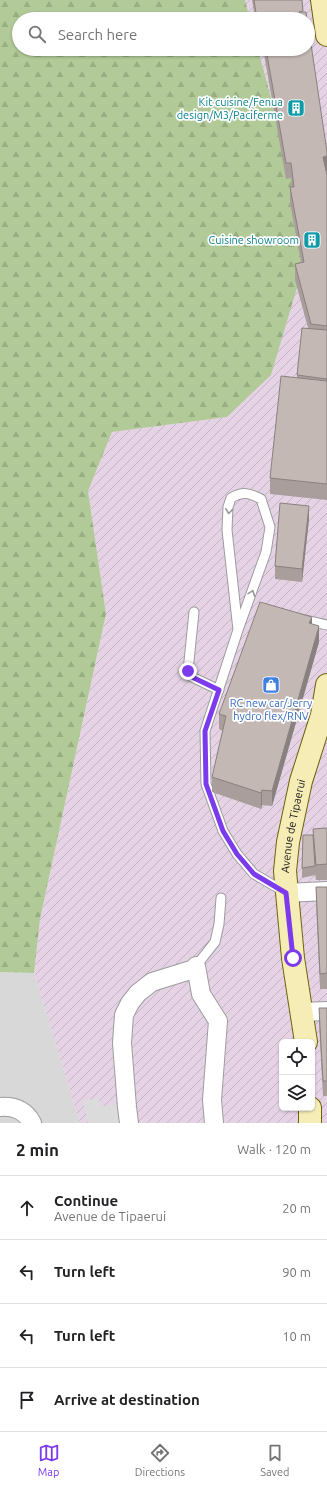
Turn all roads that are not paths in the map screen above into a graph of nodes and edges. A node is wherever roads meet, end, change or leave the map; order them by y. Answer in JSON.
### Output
{"nodes":[{"id":1,"x":322,"y":0,"type":"edge"},
{"id":2,"x":327,"y":35,"type":"edge"},
{"id":3,"x":194,"y":612,"type":"dead end"},
{"id":4,"x":289,"y":616,"type":"edge"},
{"id":5,"x":327,"y":626,"type":"edge"},
{"id":6,"x":238,"y":630,"type":"junction"},
{"id":7,"x":327,"y":685,"type":"edge"},
{"id":8,"x":219,"y":690,"type":"junction"},
{"id":9,"x":327,"y":891,"type":"edge"},
{"id":10,"x":286,"y":893,"type":"junction"},
{"id":11,"x":221,"y":898,"type":"dead end"},
{"id":12,"x":196,"y":966,"type":"junction"},
{"id":13,"x":327,"y":1011,"type":"edge"},
{"id":14,"x":301,"y":1012,"type":"junction"},
{"id":15,"x":306,"y":1039,"type":"edge"},
{"id":16,"x":0,"y":1107,"type":"edge"},
{"id":17,"x":310,"y":1111,"type":"edge"},
{"id":18,"x":32,"y":1123,"type":"edge"},
{"id":19,"x":129,"y":1123,"type":"edge"},
{"id":20,"x":214,"y":1123,"type":"edge"},
{"id":21,"x":310,"y":1123,"type":"edge"}],
"edges":[{"from":1,"to":2,"type":"main road"},
{"from":3,"to":8,"type":"lane"},
{"from":4,"to":5,"type":"lane"},
{"from":6,"to":6,"type":"lane","one_way":true},
{"from":6,"to":8,"type":"lane"},
{"from":7,"to":10,"type":"main road","name":"Avenue de Tipaerui"},
{"from":8,"to":10,"type":"lane"},
{"from":9,"to":10,"type":"street"},
{"from":10,"to":14,"type":"main road","name":"Avenue de Tipaerui"},
{"from":11,"to":12,"type":"lane"},
{"from":12,"to":19,"type":"street"},
{"from":12,"to":20,"type":"street"},
{"from":13,"to":14,"type":"street"},
{"from":14,"to":15,"type":"main road","name":"Avenue de Tipaerui"},
{"from":16,"to":18,"type":"street"},
{"from":17,"to":21,"type":"main road"}]}
